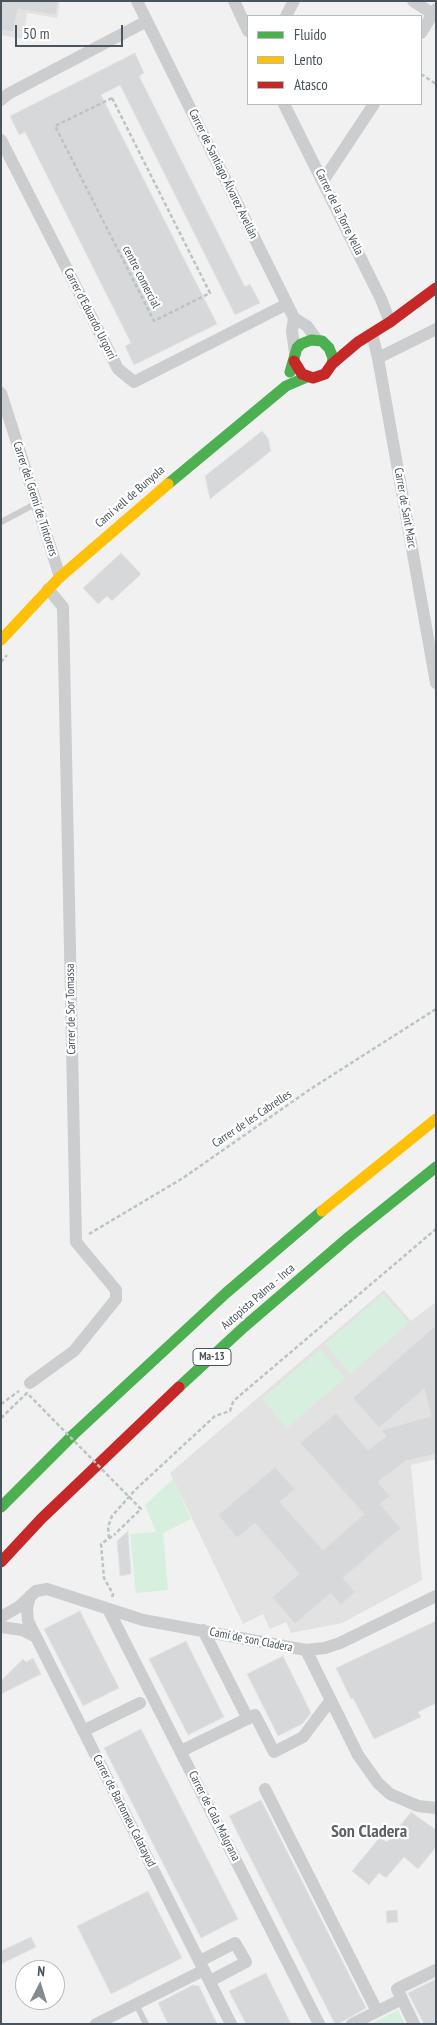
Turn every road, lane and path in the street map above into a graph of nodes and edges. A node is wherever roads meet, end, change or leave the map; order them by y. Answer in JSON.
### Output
{"nodes":[{"id":1,"x":137,"y":1,"type":"edge"},
{"id":2,"x":234,"y":1,"type":"edge"},
{"id":3,"x":294,"y":1,"type":"edge"},
{"id":4,"x":413,"y":1,"type":"edge"},
{"id":5,"x":434,"y":12,"type":"edge"},
{"id":6,"x":287,"y":15,"type":"edge"},
{"id":7,"x":147,"y":21,"type":"junction"},
{"id":8,"x":247,"y":29,"type":"edge"},
{"id":9,"x":422,"y":31,"type":"edge"},
{"id":10,"x":422,"y":75,"type":"edge"},
{"id":11,"x":436,"y":84,"type":"edge"},
{"id":12,"x":112,"y":98,"type":"joint"},
{"id":13,"x":1,"y":100,"type":"edge"},
{"id":14,"x":285,"y":105,"type":"edge"},
{"id":15,"x":373,"y":105,"type":"edge"},
{"id":16,"x":1,"y":140,"type":"edge"},
{"id":17,"x":324,"y":182,"type":"junction"},
{"id":18,"x":436,"y":288,"type":"edge"},
{"id":19,"x":287,"y":304,"type":"junction"},
{"id":20,"x":294,"y":318,"type":"junction"},
{"id":21,"x":390,"y":322,"type":"junction"},
{"id":22,"x":436,"y":329,"type":"edge"},
{"id":23,"x":372,"y":334,"type":"junction"},
{"id":24,"x":321,"y":342,"type":"junction"},
{"id":25,"x":358,"y":342,"type":"junction"},
{"id":26,"x":294,"y":357,"type":"junction"},
{"id":27,"x":378,"y":358,"type":"junction"},
{"id":28,"x":332,"y":364,"type":"junction"},
{"id":29,"x":307,"y":377,"type":"junction"},
{"id":30,"x":286,"y":386,"type":"junction"},
{"id":31,"x":1,"y":393,"type":"edge"},
{"id":32,"x":36,"y":503,"type":"junction"},
{"id":33,"x":1,"y":522,"type":"edge"},
{"id":34,"x":60,"y":576,"type":"junction"},
{"id":35,"x":48,"y":589,"type":"junction"},
{"id":36,"x":1,"y":640,"type":"edge"},
{"id":37,"x":436,"y":683,"type":"edge"},
{"id":38,"x":436,"y":1009,"type":"edge"},
{"id":39,"x":436,"y":1119,"type":"edge"},
{"id":40,"x":436,"y":1167,"type":"edge"},
{"id":41,"x":436,"y":1229,"type":"edge"},
{"id":42,"x":76,"y":1242,"type":"junction"},
{"id":43,"x":30,"y":1382,"type":"joint"},
{"id":44,"x":1,"y":1404,"type":"edge"},
{"id":45,"x":1,"y":1418,"type":"edge"},
{"id":46,"x":2,"y":1506,"type":"edge"},
{"id":47,"x":109,"y":1538,"type":"junction"},
{"id":48,"x":1,"y":1562,"type":"edge"},
{"id":49,"x":113,"y":1594,"type":"dead end"},
{"id":50,"x":30,"y":1596,"type":"junction"},
{"id":51,"x":436,"y":1596,"type":"edge"},
{"id":52,"x":108,"y":1609,"type":"junction"},
{"id":53,"x":1,"y":1616,"type":"edge"},
{"id":54,"x":1,"y":1627,"type":"edge"},
{"id":55,"x":203,"y":1630,"type":"junction"},
{"id":56,"x":36,"y":1637,"type":"junction"},
{"id":57,"x":306,"y":1650,"type":"junction"},
{"id":58,"x":330,"y":1701,"type":"junction"},
{"id":59,"x":140,"y":1703,"type":"dead end"},
{"id":60,"x":248,"y":1719,"type":"junction"},
{"id":61,"x":83,"y":1730,"type":"junction"},
{"id":62,"x":181,"y":1751,"type":"junction"},
{"id":63,"x":265,"y":1789,"type":"dead end"},
{"id":64,"x":436,"y":1808,"type":"edge"},
{"id":65,"x":436,"y":1970,"type":"edge"},
{"id":66,"x":204,"y":1971,"type":"junction"},
{"id":67,"x":402,"y":1999,"type":"junction"},
{"id":68,"x":136,"y":2004,"type":"junction"},
{"id":69,"x":377,"y":2011,"type":"junction"},
{"id":70,"x":96,"y":2024,"type":"edge"},
{"id":71,"x":146,"y":2024,"type":"edge"},
{"id":72,"x":231,"y":2024,"type":"edge"},
{"id":73,"x":319,"y":2024,"type":"edge"},
{"id":74,"x":352,"y":2024,"type":"edge"},
{"id":75,"x":414,"y":2024,"type":"edge"}],
"edges":[{"from":1,"to":7,"type":"street","name":"Carrer de Santiago Álvarez Avellán"},
{"from":2,"to":8,"type":"street"},
{"from":3,"to":6,"type":"street"},
{"from":4,"to":5,"type":"street"},
{"from":5,"to":9,"type":"street"},
{"from":7,"to":13,"type":"street"},
{"from":7,"to":19,"type":"street","name":"Carrer de Santiago Álvarez Avellán"},
{"from":10,"to":11,"type":"path"},
{"from":12,"to":12,"type":"path","name":"centre comercial"},
{"from":14,"to":17,"type":"street","name":"Carrer de la Torre Vella"},
{"from":15,"to":17,"type":"street"},
{"from":16,"to":19,"type":"street","name":"Carrer d'Eduardo Urgorri"},
{"from":17,"to":21,"type":"street","name":"Carrer de la Torre Vella"},
{"from":18,"to":21,"type":"main road"},
{"from":19,"to":20,"type":"street","name":"Carrer de Santiago Álvarez Avellán"},
{"from":20,"to":24,"type":"street","name":"Carrer de Santiago Álvarez Avellán"},
{"from":20,"to":26,"type":"street"},
{"from":21,"to":23,"type":"main road"},
{"from":22,"to":27,"type":"street"},
{"from":23,"to":25,"type":"main road"},
{"from":23,"to":27,"type":"street","name":"Carrer de Sant Marc"},
{"from":24,"to":25,"type":"main road"},
{"from":24,"to":26,"type":"main road"},
{"from":24,"to":28,"type":"main road"},
{"from":25,"to":28,"type":"main road"},
{"from":26,"to":29,"type":"main road"},
{"from":26,"to":30,"type":"main road"},
{"from":27,"to":37,"type":"street","name":"Carrer de Sant Marc"},
{"from":28,"to":29,"type":"main road"},
{"from":29,"to":30,"type":"main road","name":"Camí vell de Bunyola"},
{"from":30,"to":34,"type":"main road","name":"Camí vell de Bunyola"},
{"from":31,"to":32,"type":"street","name":"Carrer del Gremi de Tintorers"},
{"from":32,"to":33,"type":"lane"},
{"from":32,"to":34,"type":"street","name":"Carrer del Gremi de Tintorers"},
{"from":34,"to":35,"type":"main road","name":"Camí vell de Bunyola"},
{"from":35,"to":36,"type":"main road","name":"Camí vell de Bunyola"},
{"from":35,"to":42,"type":"street","name":"Carrer de Sor Tomassa"},
{"from":38,"to":42,"type":"path","name":"Carrer de les Cabrelles"},
{"from":39,"to":46,"type":"main road","name":"Autopista Palma - Inca"},
{"from":40,"to":48,"type":"main road","name":"Autopista Palma - Inca","number":"Ma-13"},
{"from":41,"to":47,"type":"path"},
{"from":42,"to":43,"type":"street"},
{"from":43,"to":44,"type":"path"},
{"from":45,"to":47,"type":"path","bridge":true},
{"from":47,"to":49,"type":"path"},
{"from":50,"to":52,"type":"street","name":"Camí de son Cladera"},
{"from":50,"to":53,"type":"street"},
{"from":50,"to":56,"type":"street","name":"Carrer de Bartomeu Calatayud"},
{"from":51,"to":57,"type":"street"},
{"from":52,"to":55,"type":"street","name":"Camí de son Cladera"},
{"from":52,"to":62,"type":"street","name":"Carrer de Cala Malgrana"},
{"from":54,"to":56,"type":"street"},
{"from":55,"to":57,"type":"street","name":"Camí de son Cladera"},
{"from":55,"to":60,"type":"street"},
{"from":56,"to":61,"type":"street","name":"Carrer de Bartomeu Calatayud"},
{"from":57,"to":58,"type":"street","name":"Camí de son Cladera"},
{"from":58,"to":60,"type":"street"},
{"from":58,"to":64,"type":"street","name":"Camí de son Cladera"},
{"from":59,"to":61,"type":"street"},
{"from":60,"to":62,"type":"street"},
{"from":61,"to":66,"type":"street","name":"Carrer de Bartomeu Calatayud"},
{"from":62,"to":73,"type":"street","name":"Carrer de Cala Malgrana"},
{"from":63,"to":69,"type":"street"},
{"from":65,"to":67,"type":"street"},
{"from":66,"to":68,"type":"street"},
{"from":66,"to":72,"type":"street","name":"Carrer de Bartomeu Calatayud"},
{"from":67,"to":69,"type":"street"},
{"from":67,"to":75,"type":"street"},
{"from":68,"to":70,"type":"street"},
{"from":68,"to":71,"type":"lane"},
{"from":69,"to":74,"type":"street"}]}
